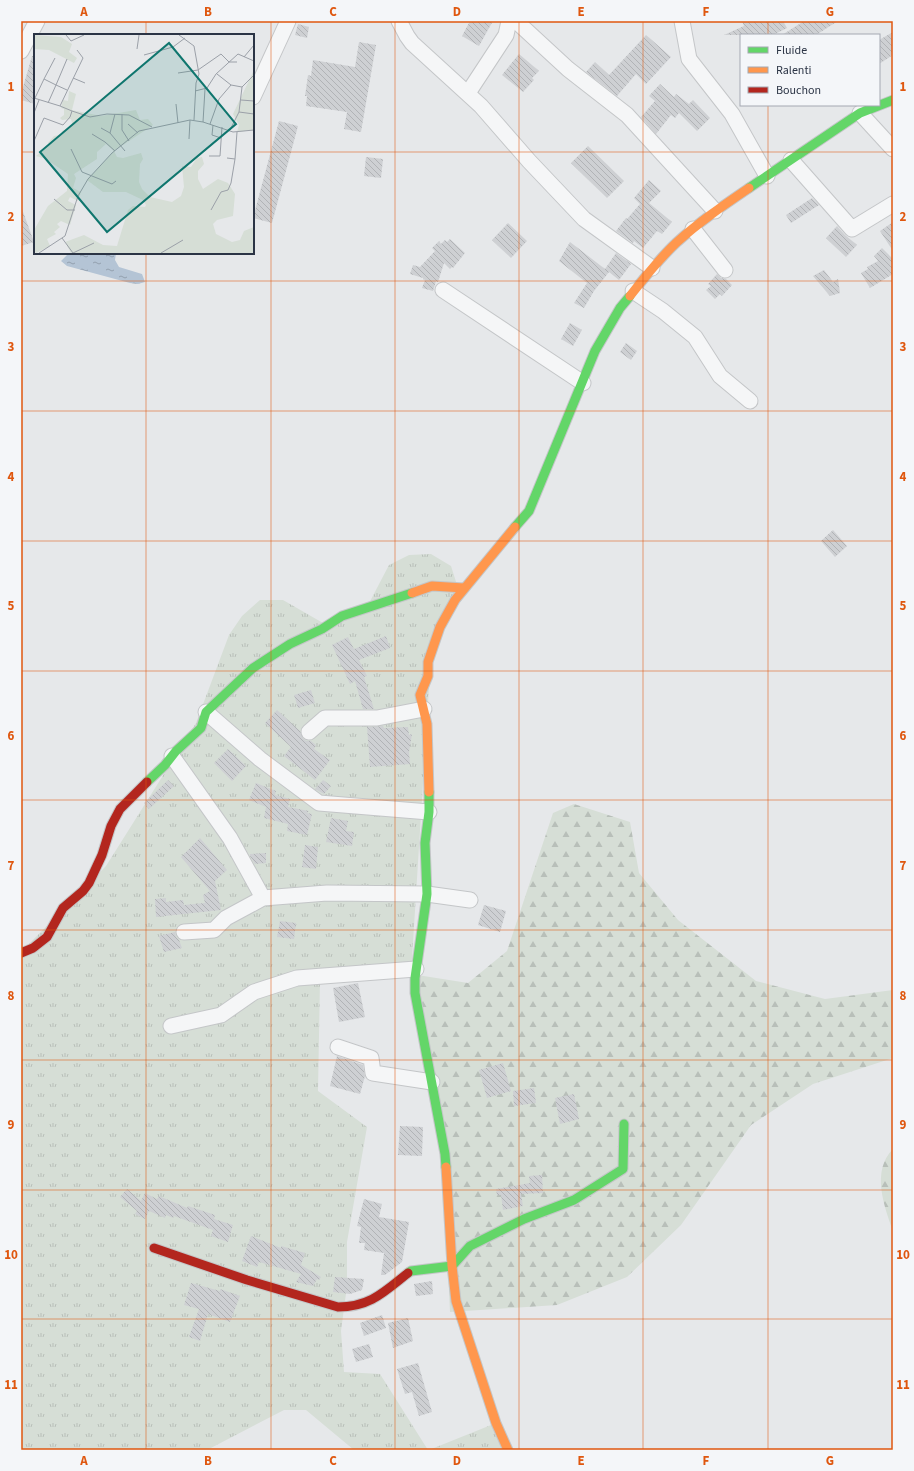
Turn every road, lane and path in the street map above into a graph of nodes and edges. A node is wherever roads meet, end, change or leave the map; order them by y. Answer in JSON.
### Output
{"nodes":[{"id":1,"x":37,"y":21,"type":"edge"},
{"id":2,"x":288,"y":21,"type":"edge"},
{"id":3,"x":400,"y":21,"type":"edge"},
{"id":4,"x":509,"y":21,"type":"edge"},
{"id":5,"x":516,"y":21,"type":"edge"},
{"id":6,"x":682,"y":21,"type":"edge"},
{"id":7,"x":21,"y":51,"type":"edge"},
{"id":8,"x":468,"y":94,"type":"junction"},
{"id":9,"x":254,"y":95,"type":"edge"},
{"id":10,"x":893,"y":100,"type":"edge"},
{"id":11,"x":880,"y":105,"type":"edge"},
{"id":12,"x":878,"y":106,"type":"edge"},
{"id":13,"x":860,"y":113,"type":"junction"},
{"id":14,"x":893,"y":149,"type":"edge"},
{"id":15,"x":791,"y":160,"type":"junction"},
{"id":16,"x":767,"y":176,"type":"junction"},
{"id":17,"x":893,"y":204,"type":"edge"},
{"id":18,"x":715,"y":211,"type":"junction"},
{"id":19,"x":693,"y":229,"type":"junction"},
{"id":20,"x":652,"y":268,"type":"junction"},
{"id":21,"x":725,"y":270,"type":"dead end"},
{"id":22,"x":443,"y":290,"type":"dead end"},
{"id":23,"x":633,"y":291,"type":"junction"},
{"id":24,"x":583,"y":383,"type":"junction"},
{"id":25,"x":750,"y":401,"type":"dead end"},
{"id":26,"x":464,"y":588,"type":"junction"},
{"id":27,"x":424,"y":709,"type":"junction"},
{"id":28,"x":206,"y":712,"type":"junction"},
{"id":29,"x":309,"y":732,"type":"dead end"},
{"id":30,"x":172,"y":756,"type":"junction"},
{"id":31,"x":429,"y":812,"type":"junction"},
{"id":32,"x":427,"y":894,"type":"junction"},
{"id":33,"x":262,"y":898,"type":"junction"},
{"id":34,"x":470,"y":900,"type":"dead end"},
{"id":35,"x":184,"y":932,"type":"dead end"},
{"id":36,"x":21,"y":953,"type":"edge"},
{"id":37,"x":416,"y":969,"type":"junction"},
{"id":38,"x":171,"y":1026,"type":"dead end"},
{"id":39,"x":338,"y":1047,"type":"dead end"},
{"id":40,"x":432,"y":1082,"type":"junction"},
{"id":41,"x":624,"y":1124,"type":"dead end"},
{"id":42,"x":154,"y":1248,"type":"dead end"},
{"id":43,"x":452,"y":1266,"type":"junction"},
{"id":44,"x":508,"y":1450,"type":"edge"}],
"edges":[{"from":1,"to":7,"type":"street"},
{"from":2,"to":9,"type":"street"},
{"from":3,"to":8,"type":"street"},
{"from":4,"to":8,"type":"street"},
{"from":5,"to":18,"type":"street"},
{"from":6,"to":16,"type":"street"},
{"from":8,"to":20,"type":"street"},
{"from":10,"to":11,"type":"street"},
{"from":12,"to":13,"type":"street"},
{"from":13,"to":14,"type":"street"},
{"from":13,"to":15,"type":"street"},
{"from":15,"to":16,"type":"street"},
{"from":15,"to":17,"type":"street"},
{"from":16,"to":18,"type":"street"},
{"from":18,"to":19,"type":"street"},
{"from":19,"to":20,"type":"street"},
{"from":19,"to":21,"type":"street"},
{"from":20,"to":23,"type":"street"},
{"from":22,"to":24,"type":"street"},
{"from":23,"to":24,"type":"street"},
{"from":23,"to":25,"type":"street"},
{"from":24,"to":26,"type":"street"},
{"from":26,"to":27,"type":"street"},
{"from":26,"to":28,"type":"street"},
{"from":27,"to":29,"type":"street"},
{"from":27,"to":31,"type":"street"},
{"from":28,"to":30,"type":"street"},
{"from":28,"to":31,"type":"street"},
{"from":30,"to":33,"type":"street"},
{"from":30,"to":36,"type":"street"},
{"from":31,"to":32,"type":"street"},
{"from":32,"to":33,"type":"street"},
{"from":32,"to":34,"type":"street"},
{"from":32,"to":37,"type":"street"},
{"from":33,"to":35,"type":"street"},
{"from":37,"to":38,"type":"street"},
{"from":37,"to":40,"type":"street"},
{"from":39,"to":40,"type":"street"},
{"from":40,"to":43,"type":"street"},
{"from":41,"to":43,"type":"street"},
{"from":42,"to":43,"type":"street"},
{"from":43,"to":44,"type":"street"}]}
